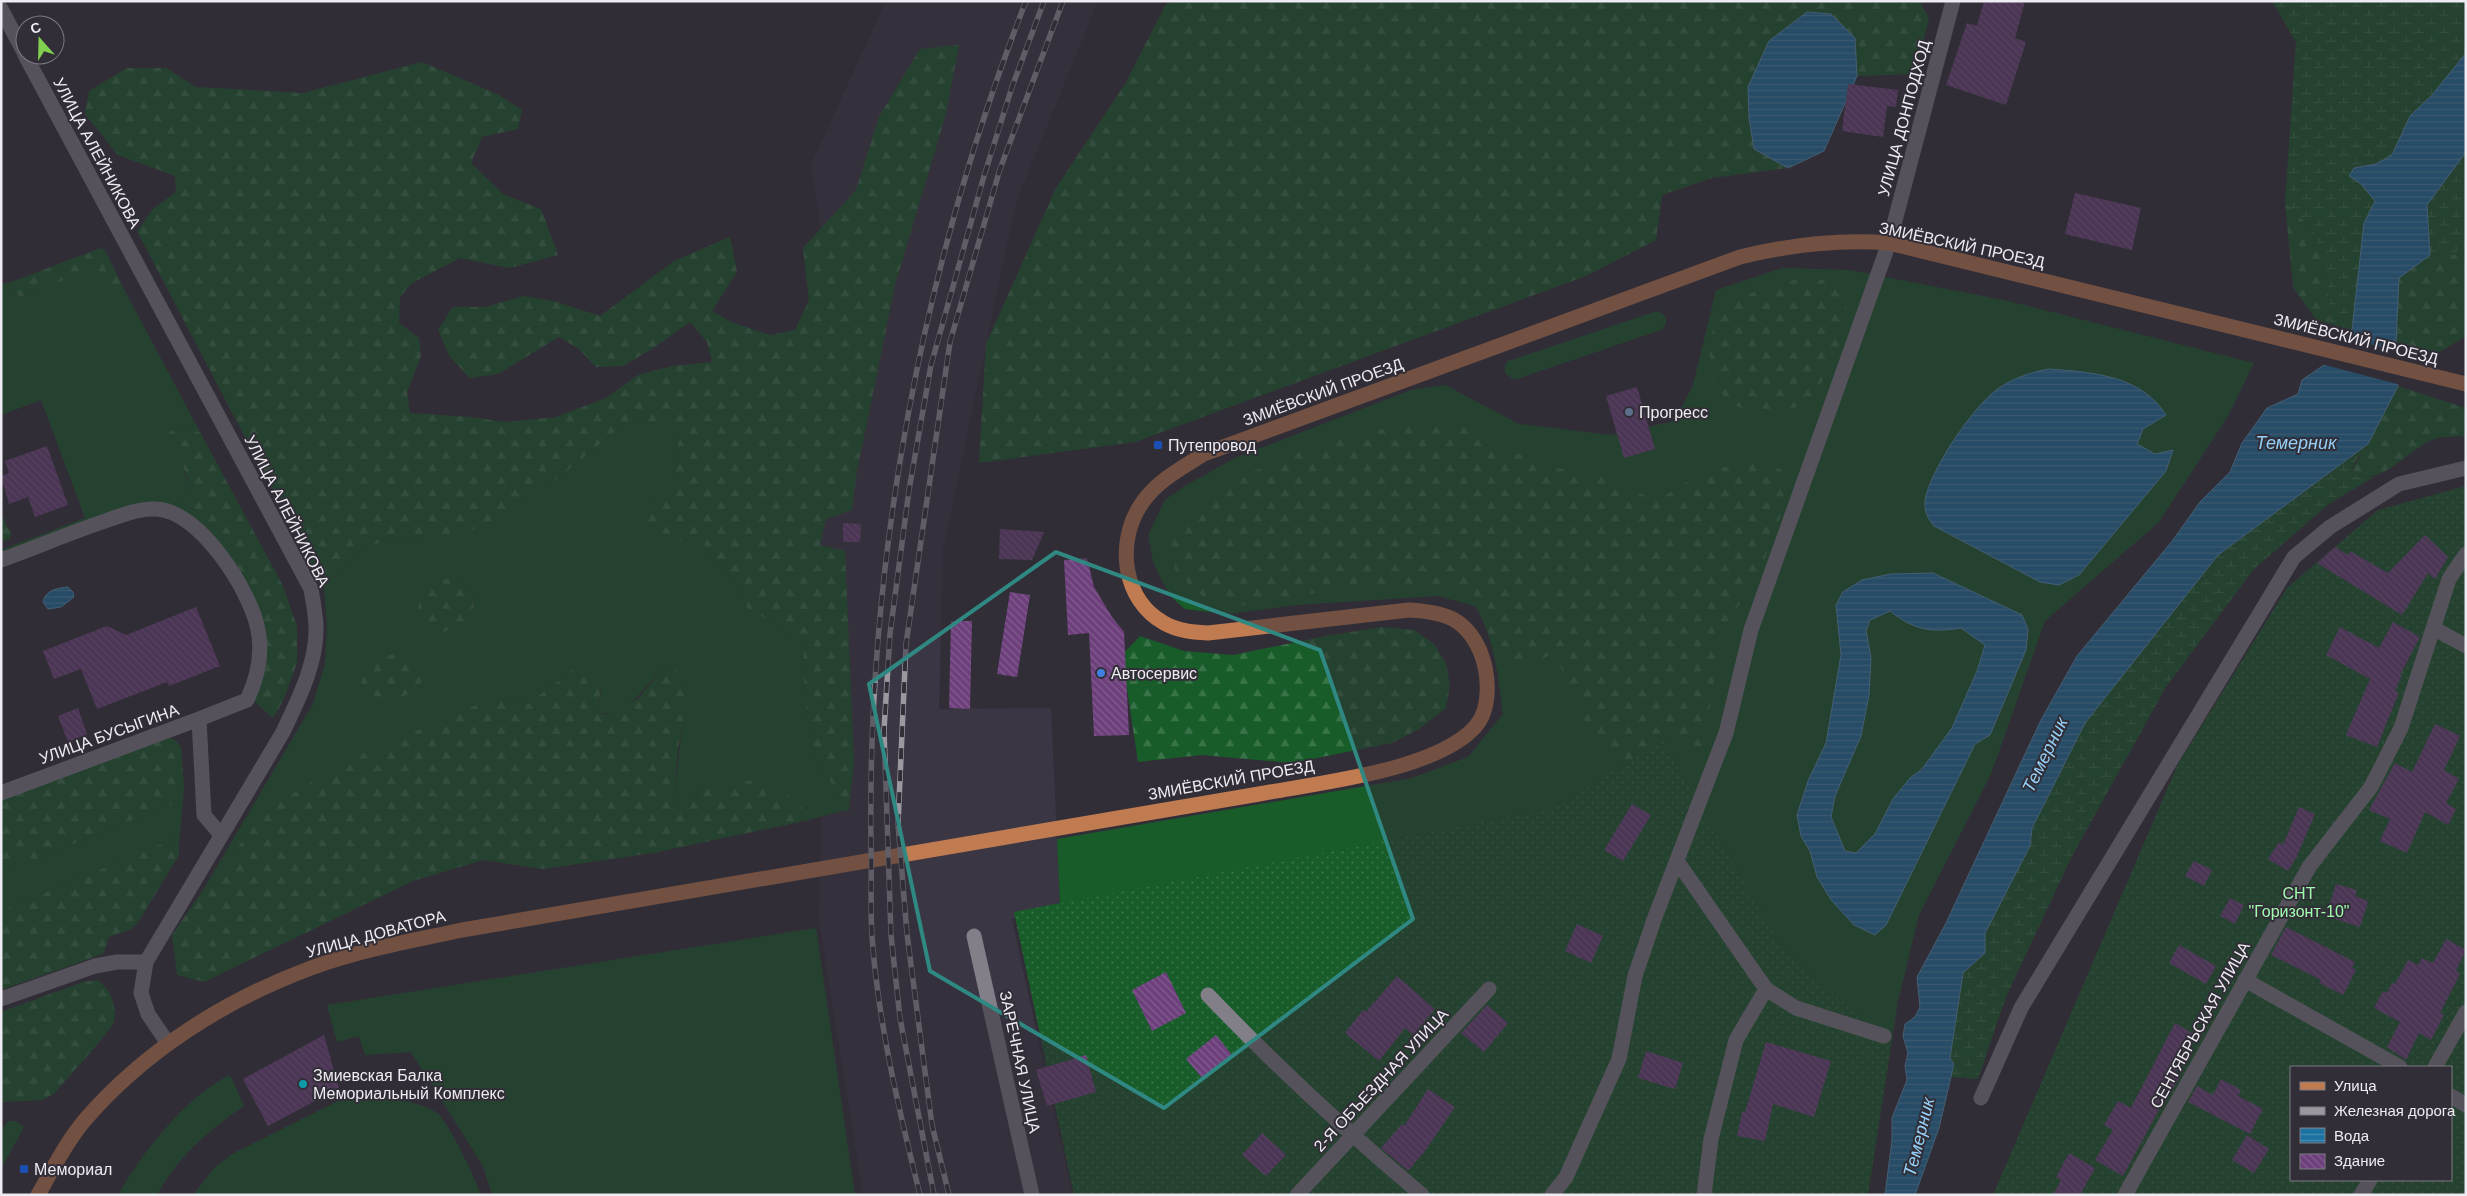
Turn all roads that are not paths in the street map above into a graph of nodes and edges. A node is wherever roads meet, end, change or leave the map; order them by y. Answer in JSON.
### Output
{"nodes":[{"id":1,"x":1953,"y":1,"type":"edge"},
{"id":2,"x":1,"y":10,"type":"edge"},
{"id":3,"x":15,"y":36,"type":"edge"},
{"id":4,"x":30,"y":65,"type":"edge"},
{"id":5,"x":1889,"y":243,"type":"junction"},
{"id":6,"x":2465,"y":384,"type":"edge"},
{"id":7,"x":2466,"y":468,"type":"edge"},
{"id":8,"x":2466,"y":554,"type":"edge"},
{"id":9,"x":1,"y":560,"type":"edge"},
{"id":10,"x":2434,"y":628,"type":"junction"},
{"id":11,"x":2466,"y":646,"type":"edge"},
{"id":12,"x":199,"y":720,"type":"junction"},
{"id":13,"x":1,"y":793,"type":"edge"},
{"id":14,"x":221,"y":835,"type":"junction"},
{"id":15,"x":1677,"y":861,"type":"junction"},
{"id":16,"x":808,"y":871,"type":"joint"},
{"id":17,"x":974,"y":936,"type":"dead end"},
{"id":18,"x":146,"y":962,"type":"junction"},
{"id":19,"x":2245,"y":980,"type":"junction"},
{"id":20,"x":1490,"y":989,"type":"dead end"},
{"id":21,"x":1766,"y":989,"type":"junction"},
{"id":22,"x":1208,"y":995,"type":"dead end"},
{"id":23,"x":1,"y":999,"type":"edge"},
{"id":24,"x":2466,"y":1012,"type":"edge"},
{"id":25,"x":1884,"y":1036,"type":"dead end"},
{"id":26,"x":167,"y":1042,"type":"junction"},
{"id":27,"x":2398,"y":1066,"type":"edge"},
{"id":28,"x":2436,"y":1066,"type":"edge"},
{"id":29,"x":2452,"y":1097,"type":"edge"},
{"id":30,"x":1981,"y":1098,"type":"dead end"},
{"id":31,"x":2466,"y":1105,"type":"edge"},
{"id":32,"x":1353,"y":1137,"type":"junction"},
{"id":33,"x":2369,"y":1181,"type":"edge"},
{"id":34,"x":38,"y":1195,"type":"edge"},
{"id":35,"x":1032,"y":1195,"type":"edge"},
{"id":36,"x":1297,"y":1195,"type":"edge"},
{"id":37,"x":1422,"y":1195,"type":"edge"},
{"id":38,"x":1552,"y":1195,"type":"edge"},
{"id":39,"x":1704,"y":1195,"type":"edge"},
{"id":40,"x":2125,"y":1195,"type":"edge"},
{"id":41,"x":2361,"y":1195,"type":"edge"}],
"edges":[{"from":1,"to":5,"type":"street","name":"УЛИЦА ДОНПОДХОД"},
{"from":2,"to":3,"type":"street","name":"УЛИЦА АЛЕЙНИКОВА"},
{"from":4,"to":14,"type":"street","name":"УЛИЦА АЛЕЙНИКОВА"},
{"from":5,"to":6,"type":"main road","name":"ЗМИЁВСКИЙ ПРОЕЗД"},
{"from":5,"to":15,"type":"street","name":"УЛИЦА ДОНПОДХОД"},
{"from":5,"to":16,"type":"main road","name":"ЗМИЁВСКИЙ ПРОЕЗД"},
{"from":7,"to":30,"type":"street"},
{"from":8,"to":10,"type":"street","name":"СЕНТЯБРЬСКАЯ УЛИЦА"},
{"from":9,"to":12,"type":"street"},
{"from":10,"to":11,"type":"street"},
{"from":10,"to":19,"type":"street","name":"СЕНТЯБРЬСКАЯ УЛИЦА"},
{"from":12,"to":13,"type":"street","name":"УЛИЦА БУСЫГИНА"},
{"from":12,"to":14,"type":"street","name":"УЛИЦА БУСЫГИНА"},
{"from":14,"to":18,"type":"street","name":"УЛИЦА АЛЕЙНИКОВА"},
{"from":15,"to":21,"type":"street"},
{"from":15,"to":38,"type":"street","name":"УЛИЦА ДОНПОДХОД"},
{"from":16,"to":26,"type":"main road","name":"УЛИЦА ДОВАТОРА"},
{"from":17,"to":35,"type":"street","name":"ЗАРЕЧНАЯ УЛИЦА"},
{"from":18,"to":23,"type":"street"},
{"from":18,"to":26,"type":"street","name":"УЛИЦА АЛЕЙНИКОВА"},
{"from":19,"to":27,"type":"street"},
{"from":19,"to":40,"type":"street","name":"СЕНТЯБРЬСКАЯ УЛИЦА"},
{"from":20,"to":32,"type":"street","name":"2-Я ОБЪЕЗДНАЯ УЛИЦА"},
{"from":21,"to":25,"type":"street"},
{"from":21,"to":39,"type":"street"},
{"from":22,"to":32,"type":"street"},
{"from":24,"to":28,"type":"street"},
{"from":26,"to":34,"type":"main road","name":"УЛИЦА ДОВАТОРА"},
{"from":29,"to":31,"type":"street"},
{"from":32,"to":36,"type":"street","name":"2-Я ОБЪЕЗДНАЯ УЛИЦА"},
{"from":32,"to":37,"type":"street"},
{"from":33,"to":41,"type":"street"}]}
